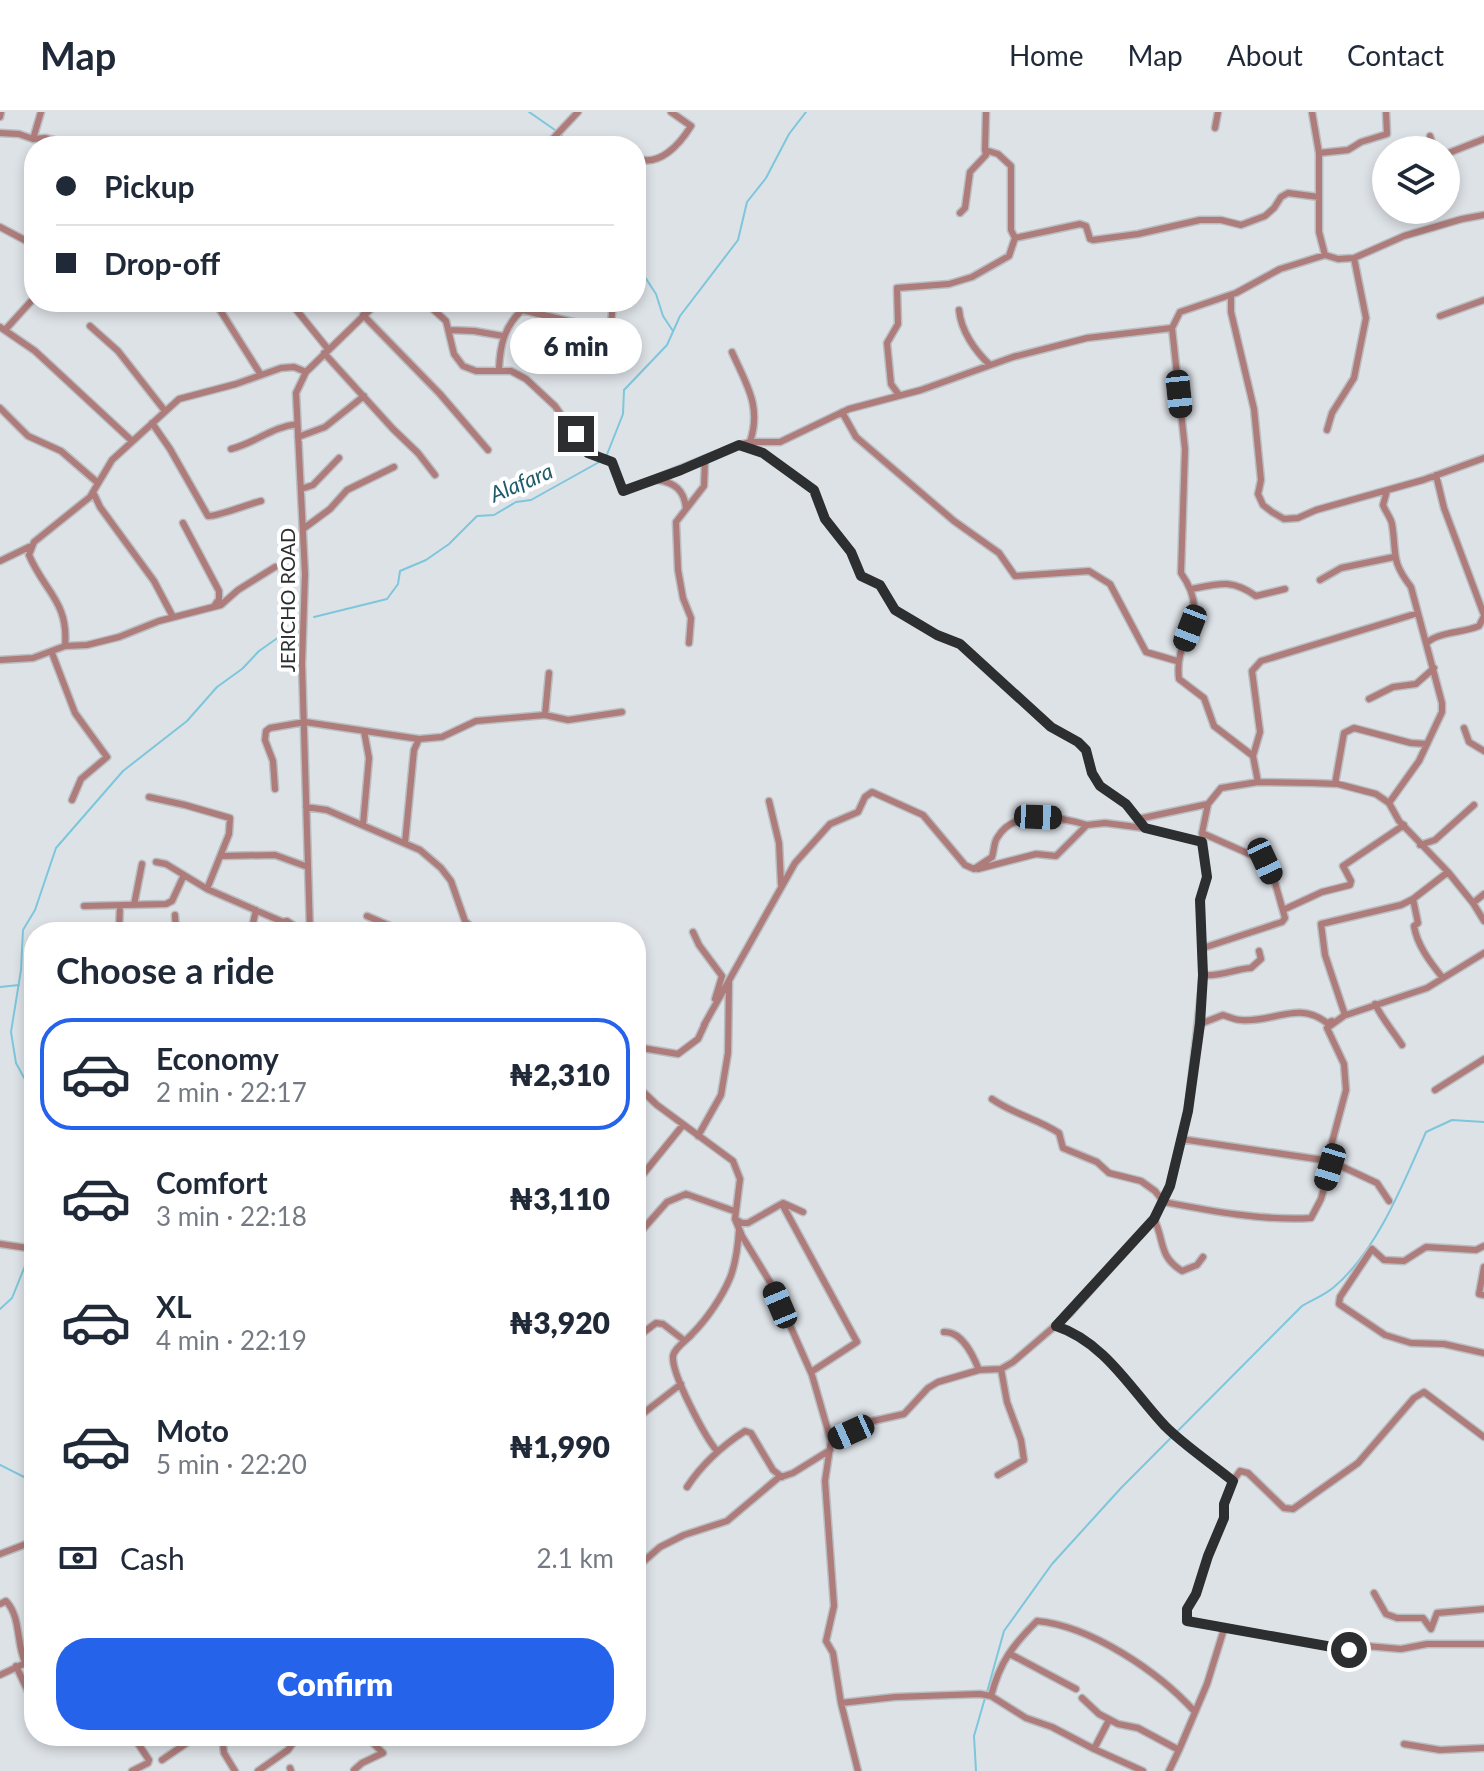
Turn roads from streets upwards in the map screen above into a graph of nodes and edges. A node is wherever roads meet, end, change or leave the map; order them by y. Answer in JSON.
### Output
{"nodes":[{"id":1,"x":41,"y":112,"type":"edge"},
{"id":2,"x":578,"y":112,"type":"edge"},
{"id":3,"x":671,"y":112,"type":"edge"},
{"id":4,"x":986,"y":112,"type":"edge"},
{"id":5,"x":1218,"y":112,"type":"edge"},
{"id":6,"x":1312,"y":112,"type":"edge"},
{"id":7,"x":1386,"y":112,"type":"edge"},
{"id":8,"x":1215,"y":128,"type":"dead end"},
{"id":9,"x":0,"y":133,"type":"edge"},
{"id":10,"x":25,"y":136,"type":"edge"},
{"id":11,"x":34,"y":136,"type":"edge"},
{"id":12,"x":555,"y":136,"type":"edge"},
{"id":13,"x":1484,"y":139,"type":"edge"},
{"id":14,"x":1460,"y":148,"type":"edge"},
{"id":15,"x":985,"y":150,"type":"junction"},
{"id":16,"x":1319,"y":153,"type":"junction"},
{"id":17,"x":646,"y":162,"type":"edge"},
{"id":18,"x":1319,"y":197,"type":"junction"},
{"id":19,"x":960,"y":213,"type":"dead end"},
{"id":20,"x":1484,"y":215,"type":"edge"},
{"id":21,"x":0,"y":227,"type":"edge"},
{"id":22,"x":1015,"y":238,"type":"junction"},
{"id":23,"x":24,"y":240,"type":"edge"},
{"id":24,"x":1325,"y":255,"type":"junction"},
{"id":25,"x":1354,"y":258,"type":"junction"},
{"id":26,"x":1231,"y":295,"type":"junction"},
{"id":27,"x":1484,"y":300,"type":"edge"},
{"id":28,"x":24,"y":308,"type":"edge"},
{"id":29,"x":959,"y":310,"type":"dead end"},
{"id":30,"x":221,"y":312,"type":"edge"},
{"id":31,"x":297,"y":312,"type":"edge"},
{"id":32,"x":366,"y":312,"type":"edge"},
{"id":33,"x":436,"y":312,"type":"edge"},
{"id":34,"x":520,"y":312,"type":"edge"},
{"id":35,"x":538,"y":312,"type":"edge"},
{"id":36,"x":612,"y":312,"type":"edge"},
{"id":37,"x":363,"y":315,"type":"junction"},
{"id":38,"x":1440,"y":316,"type":"dead end"},
{"id":39,"x":90,"y":326,"type":"dead end"},
{"id":40,"x":3,"y":328,"type":"edge"},
{"id":41,"x":1172,"y":328,"type":"junction"},
{"id":42,"x":450,"y":330,"type":"junction"},
{"id":43,"x":503,"y":336,"type":"junction"},
{"id":44,"x":326,"y":351,"type":"junction"},
{"id":45,"x":732,"y":352,"type":"dead end"},
{"id":46,"x":990,"y":365,"type":"junction"},
{"id":47,"x":499,"y":369,"type":"junction"},
{"id":48,"x":306,"y":372,"type":"junction"},
{"id":49,"x":261,"y":375,"type":"junction"},
{"id":50,"x":899,"y":395,"type":"junction"},
{"id":51,"x":364,"y":396,"type":"junction"},
{"id":52,"x":0,"y":408,"type":"edge"},
{"id":53,"x":165,"y":411,"type":"junction"},
{"id":54,"x":842,"y":412,"type":"junction"},
{"id":55,"x":152,"y":423,"type":"junction"},
{"id":56,"x":297,"y":424,"type":"junction"},
{"id":57,"x":1327,"y":430,"type":"dead end"},
{"id":58,"x":298,"y":437,"type":"junction"},
{"id":59,"x":132,"y":441,"type":"junction"},
{"id":60,"x":750,"y":442,"type":"junction"},
{"id":61,"x":739,"y":445,"type":"junction"},
{"id":62,"x":231,"y":449,"type":"dead end"},
{"id":63,"x":488,"y":450,"type":"dead end"},
{"id":64,"x":339,"y":458,"type":"dead end"},
{"id":65,"x":1484,"y":458,"type":"edge"},
{"id":66,"x":705,"y":460,"type":"junction"},
{"id":67,"x":394,"y":467,"type":"dead end"},
{"id":68,"x":435,"y":475,"type":"dead end"},
{"id":69,"x":1436,"y":475,"type":"junction"},
{"id":70,"x":655,"y":480,"type":"junction"},
{"id":71,"x":98,"y":483,"type":"junction"},
{"id":72,"x":301,"y":489,"type":"junction"},
{"id":73,"x":1388,"y":490,"type":"junction"},
{"id":74,"x":93,"y":492,"type":"junction"},
{"id":75,"x":261,"y":501,"type":"dead end"},
{"id":76,"x":686,"y":508,"type":"junction"},
{"id":77,"x":183,"y":523,"type":"dead end"},
{"id":78,"x":303,"y":529,"type":"junction"},
{"id":79,"x":31,"y":546,"type":"junction"},
{"id":80,"x":1394,"y":557,"type":"junction"},
{"id":81,"x":0,"y":561,"type":"edge"},
{"id":82,"x":275,"y":567,"type":"dead end"},
{"id":83,"x":1320,"y":580,"type":"dead end"},
{"id":84,"x":1192,"y":589,"type":"junction"},
{"id":85,"x":1285,"y":589,"type":"dead end"},
{"id":86,"x":215,"y":605,"type":"junction"},
{"id":87,"x":1418,"y":613,"type":"junction"},
{"id":88,"x":1484,"y":616,"type":"edge"},
{"id":89,"x":173,"y":617,"type":"junction"},
{"id":90,"x":689,"y":643,"type":"dead end"},
{"id":91,"x":1427,"y":643,"type":"junction"},
{"id":92,"x":65,"y":646,"type":"junction"},
{"id":93,"x":52,"y":653,"type":"junction"},
{"id":94,"x":0,"y":660,"type":"edge"},
{"id":95,"x":1177,"y":661,"type":"junction"},
{"id":96,"x":1434,"y":668,"type":"junction"},
{"id":97,"x":549,"y":673,"type":"dead end"},
{"id":98,"x":1369,"y":699,"type":"dead end"},
{"id":99,"x":622,"y":712,"type":"dead end"},
{"id":100,"x":545,"y":715,"type":"junction"},
{"id":101,"x":305,"y":722,"type":"junction"},
{"id":102,"x":1464,"y":728,"type":"dead end"},
{"id":103,"x":364,"y":731,"type":"junction"},
{"id":104,"x":419,"y":739,"type":"junction"},
{"id":105,"x":1427,"y":744,"type":"junction"},
{"id":106,"x":1484,"y":751,"type":"edge"},
{"id":107,"x":1253,"y":756,"type":"junction"},
{"id":108,"x":1258,"y":782,"type":"junction"},
{"id":109,"x":1335,"y":784,"type":"junction"},
{"id":110,"x":275,"y":789,"type":"dead end"},
{"id":111,"x":149,"y":797,"type":"dead end"},
{"id":112,"x":72,"y":800,"type":"dead end"},
{"id":113,"x":769,"y":801,"type":"dead end"},
{"id":114,"x":1389,"y":803,"type":"junction"},
{"id":115,"x":1208,"y":804,"type":"junction"},
{"id":116,"x":1474,"y":805,"type":"dead end"},
{"id":117,"x":306,"y":807,"type":"junction"},
{"id":118,"x":1138,"y":819,"type":"junction"},
{"id":119,"x":363,"y":825,"type":"junction"},
{"id":120,"x":1087,"y":825,"type":"junction"},
{"id":121,"x":1404,"y":825,"type":"junction"},
{"id":122,"x":1145,"y":828,"type":"junction"},
{"id":123,"x":1202,"y":833,"type":"junction"},
{"id":124,"x":1202,"y":842,"type":"junction"},
{"id":125,"x":405,"y":843,"type":"junction"},
{"id":126,"x":1420,"y":845,"type":"junction"},
{"id":127,"x":221,"y":856,"type":"junction"},
{"id":128,"x":156,"y":862,"type":"dead end"},
{"id":129,"x":142,"y":864,"type":"dead end"},
{"id":130,"x":308,"y":867,"type":"junction"},
{"id":131,"x":974,"y":869,"type":"junction"},
{"id":132,"x":1448,"y":872,"type":"junction"},
{"id":133,"x":184,"y":875,"type":"junction"},
{"id":134,"x":781,"y":884,"type":"junction"},
{"id":135,"x":207,"y":889,"type":"junction"},
{"id":136,"x":1484,"y":894,"type":"edge"},
{"id":137,"x":1413,"y":899,"type":"junction"},
{"id":138,"x":1473,"y":903,"type":"junction"},
{"id":139,"x":134,"y":905,"type":"junction"},
{"id":140,"x":84,"y":906,"type":"dead end"},
{"id":141,"x":120,"y":906,"type":"junction"},
{"id":142,"x":256,"y":910,"type":"junction"},
{"id":143,"x":1283,"y":910,"type":"junction"},
{"id":144,"x":175,"y":915,"type":"dead end"},
{"id":145,"x":367,"y":916,"type":"dead end"},
{"id":146,"x":1484,"y":921,"type":"edge"},
{"id":147,"x":119,"y":922,"type":"edge"},
{"id":148,"x":175,"y":922,"type":"edge"},
{"id":149,"x":253,"y":922,"type":"edge"},
{"id":150,"x":284,"y":922,"type":"edge"},
{"id":151,"x":310,"y":922,"type":"edge"},
{"id":152,"x":381,"y":922,"type":"edge"},
{"id":153,"x":466,"y":922,"type":"edge"},
{"id":154,"x":693,"y":932,"type":"dead end"},
{"id":155,"x":1203,"y":948,"type":"junction"},
{"id":156,"x":1259,"y":951,"type":"dead end"},
{"id":157,"x":1484,"y":953,"type":"edge"},
{"id":158,"x":1203,"y":975,"type":"junction"},
{"id":159,"x":1442,"y":977,"type":"junction"},
{"id":160,"x":729,"y":978,"type":"junction"},
{"id":161,"x":1375,"y":1004,"type":"junction"},
{"id":162,"x":1345,"y":1015,"type":"junction"},
{"id":163,"x":1200,"y":1024,"type":"junction"},
{"id":164,"x":704,"y":1025,"type":"junction"},
{"id":165,"x":1402,"y":1045,"type":"dead end"},
{"id":166,"x":646,"y":1049,"type":"edge"},
{"id":167,"x":1484,"y":1059,"type":"edge"},
{"id":168,"x":1435,"y":1090,"type":"dead end"},
{"id":169,"x":646,"y":1095,"type":"edge"},
{"id":170,"x":992,"y":1099,"type":"dead end"},
{"id":171,"x":683,"y":1125,"type":"junction"},
{"id":172,"x":698,"y":1136,"type":"junction"},
{"id":173,"x":1181,"y":1139,"type":"junction"},
{"id":174,"x":1330,"y":1161,"type":"junction"},
{"id":175,"x":646,"y":1171,"type":"edge"},
{"id":176,"x":1389,"y":1201,"type":"dead end"},
{"id":177,"x":1164,"y":1202,"type":"junction"},
{"id":178,"x":782,"y":1204,"type":"junction"},
{"id":179,"x":803,"y":1212,"type":"dead end"},
{"id":180,"x":735,"y":1215,"type":"junction"},
{"id":181,"x":1154,"y":1219,"type":"junction"},
{"id":182,"x":646,"y":1226,"type":"edge"},
{"id":183,"x":739,"y":1229,"type":"junction"},
{"id":184,"x":0,"y":1244,"type":"edge"},
{"id":185,"x":1484,"y":1247,"type":"edge"},
{"id":186,"x":24,"y":1248,"type":"edge"},
{"id":187,"x":1203,"y":1257,"type":"dead end"},
{"id":188,"x":1484,"y":1267,"type":"edge"},
{"id":189,"x":1484,"y":1295,"type":"edge"},
{"id":190,"x":1056,"y":1326,"type":"junction"},
{"id":191,"x":646,"y":1330,"type":"edge"},
{"id":192,"x":944,"y":1332,"type":"dead end"},
{"id":193,"x":685,"y":1341,"type":"junction"},
{"id":194,"x":1484,"y":1353,"type":"edge"},
{"id":195,"x":1001,"y":1369,"type":"junction"},
{"id":196,"x":979,"y":1370,"type":"junction"},
{"id":197,"x":811,"y":1372,"type":"junction"},
{"id":198,"x":681,"y":1384,"type":"junction"},
{"id":199,"x":646,"y":1411,"type":"edge"},
{"id":200,"x":1484,"y":1437,"type":"edge"},
{"id":201,"x":831,"y":1441,"type":"junction"},
{"id":202,"x":830,"y":1450,"type":"junction"},
{"id":203,"x":717,"y":1451,"type":"junction"},
{"id":204,"x":998,"y":1475,"type":"dead end"},
{"id":205,"x":782,"y":1477,"type":"junction"},
{"id":206,"x":1233,"y":1481,"type":"junction"},
{"id":207,"x":687,"y":1487,"type":"dead end"},
{"id":208,"x":24,"y":1545,"type":"edge"},
{"id":209,"x":0,"y":1554,"type":"edge"},
{"id":210,"x":646,"y":1559,"type":"edge"},
{"id":211,"x":1374,"y":1593,"type":"dead end"},
{"id":212,"x":0,"y":1604,"type":"edge"},
{"id":213,"x":1484,"y":1609,"type":"edge"},
{"id":214,"x":1224,"y":1629,"type":"junction"},
{"id":215,"x":1431,"y":1629,"type":"junction"},
{"id":216,"x":1445,"y":1643,"type":"junction"},
{"id":217,"x":1484,"y":1644,"type":"edge"},
{"id":218,"x":1010,"y":1654,"type":"junction"},
{"id":219,"x":24,"y":1659,"type":"edge"},
{"id":220,"x":24,"y":1662,"type":"edge"},
{"id":221,"x":16,"y":1666,"type":"junction"},
{"id":222,"x":0,"y":1675,"type":"edge"},
{"id":223,"x":24,"y":1683,"type":"edge"},
{"id":224,"x":1076,"y":1689,"type":"dead end"},
{"id":225,"x":991,"y":1696,"type":"junction"},
{"id":226,"x":1082,"y":1698,"type":"dead end"},
{"id":227,"x":841,"y":1703,"type":"junction"},
{"id":228,"x":1195,"y":1712,"type":"junction"},
{"id":229,"x":1109,"y":1720,"type":"junction"},
{"id":230,"x":1404,"y":1744,"type":"dead end"},
{"id":231,"x":140,"y":1746,"type":"edge"},
{"id":232,"x":182,"y":1746,"type":"edge"},
{"id":233,"x":223,"y":1746,"type":"edge"},
{"id":234,"x":293,"y":1746,"type":"edge"},
{"id":235,"x":376,"y":1746,"type":"edge"},
{"id":236,"x":1484,"y":1748,"type":"edge"},
{"id":237,"x":1094,"y":1749,"type":"junction"},
{"id":238,"x":1179,"y":1750,"type":"junction"},
{"id":239,"x":162,"y":1760,"type":"dead end"},
{"id":240,"x":132,"y":1771,"type":"edge"},
{"id":241,"x":235,"y":1771,"type":"edge"},
{"id":242,"x":258,"y":1771,"type":"edge"},
{"id":243,"x":355,"y":1771,"type":"edge"},
{"id":244,"x":858,"y":1771,"type":"edge"},
{"id":245,"x":1143,"y":1771,"type":"edge"},
{"id":246,"x":1169,"y":1771,"type":"edge"}],
"edges":[{"from":1,"to":11,"type":"street"},
{"from":2,"to":12,"type":"street"},
{"from":3,"to":17,"type":"street"},
{"from":4,"to":15,"type":"street"},
{"from":5,"to":8,"type":"street"},
{"from":6,"to":16,"type":"street"},
{"from":7,"to":16,"type":"street"},
{"from":9,"to":10,"type":"street"},
{"from":13,"to":14,"type":"street"},
{"from":15,"to":19,"type":"street"},
{"from":15,"to":22,"type":"street"},
{"from":16,"to":18,"type":"street"},
{"from":18,"to":22,"type":"street"},
{"from":18,"to":24,"type":"street"},
{"from":20,"to":25,"type":"street"},
{"from":21,"to":23,"type":"street"},
{"from":22,"to":50,"type":"street"},
{"from":24,"to":25,"type":"street"},
{"from":24,"to":26,"type":"street"},
{"from":25,"to":57,"type":"street"},
{"from":26,"to":41,"type":"street"},
{"from":26,"to":73,"type":"street"},
{"from":27,"to":38,"type":"street"},
{"from":28,"to":40,"type":"street"},
{"from":29,"to":46,"type":"street"},
{"from":30,"to":49,"type":"street"},
{"from":31,"to":44,"type":"street"},
{"from":32,"to":37,"type":"street","name":"JERICHO ROAD"},
{"from":33,"to":42,"type":"street"},
{"from":34,"to":43,"type":"street"},
{"from":35,"to":36,"type":"street"},
{"from":37,"to":44,"type":"street","name":"JERICHO ROAD"},
{"from":37,"to":63,"type":"street"},
{"from":39,"to":53,"type":"street"},
{"from":40,"to":59,"type":"street"},
{"from":41,"to":46,"type":"street"},
{"from":41,"to":84,"type":"street"},
{"from":42,"to":43,"type":"street"},
{"from":42,"to":47,"type":"street"},
{"from":43,"to":47,"type":"street"},
{"from":44,"to":48,"type":"street","name":"JERICHO ROAD"},
{"from":44,"to":51,"type":"street"},
{"from":45,"to":60,"type":"street"},
{"from":46,"to":50,"type":"street"},
{"from":47,"to":70,"type":"street"},
{"from":48,"to":49,"type":"street"},
{"from":48,"to":56,"type":"street","name":"JERICHO ROAD"},
{"from":49,"to":53,"type":"street"},
{"from":50,"to":54,"type":"street"},
{"from":51,"to":58,"type":"street"},
{"from":51,"to":68,"type":"street"},
{"from":52,"to":71,"type":"street"},
{"from":53,"to":55,"type":"street"},
{"from":54,"to":60,"type":"street"},
{"from":54,"to":95,"type":"street"},
{"from":55,"to":59,"type":"street"},
{"from":55,"to":75,"type":"street"},
{"from":56,"to":58,"type":"street","name":"JERICHO ROAD"},
{"from":56,"to":62,"type":"street"},
{"from":58,"to":72,"type":"street","name":"JERICHO ROAD"},
{"from":59,"to":71,"type":"street"},
{"from":60,"to":61,"type":"street"},
{"from":61,"to":66,"type":"street"},
{"from":61,"to":118,"type":"street"},
{"from":64,"to":72,"type":"street"},
{"from":65,"to":69,"type":"street"},
{"from":66,"to":70,"type":"street"},
{"from":66,"to":76,"type":"street"},
{"from":67,"to":78,"type":"street"},
{"from":69,"to":73,"type":"street"},
{"from":69,"to":88,"type":"street"},
{"from":70,"to":76,"type":"street"},
{"from":71,"to":74,"type":"street"},
{"from":72,"to":78,"type":"street","name":"JERICHO ROAD"},
{"from":73,"to":80,"type":"street"},
{"from":74,"to":79,"type":"street"},
{"from":74,"to":89,"type":"street"},
{"from":76,"to":90,"type":"street"},
{"from":77,"to":86,"type":"street"},
{"from":78,"to":101,"type":"street","name":"JERICHO ROAD"},
{"from":79,"to":81,"type":"street"},
{"from":79,"to":92,"type":"street"},
{"from":80,"to":83,"type":"street"},
{"from":80,"to":87,"type":"street"},
{"from":82,"to":86,"type":"street"},
{"from":84,"to":85,"type":"street"},
{"from":84,"to":95,"type":"street"},
{"from":86,"to":89,"type":"street"},
{"from":87,"to":91,"type":"street"},
{"from":87,"to":107,"type":"street"},
{"from":88,"to":91,"type":"street"},
{"from":89,"to":92,"type":"street"},
{"from":91,"to":96,"type":"street"},
{"from":92,"to":93,"type":"street"},
{"from":93,"to":94,"type":"street"},
{"from":93,"to":112,"type":"street"},
{"from":95,"to":107,"type":"street"},
{"from":96,"to":98,"type":"street"},
{"from":96,"to":105,"type":"street"},
{"from":97,"to":100,"type":"street"},
{"from":99,"to":100,"type":"street"},
{"from":100,"to":104,"type":"street"},
{"from":101,"to":103,"type":"street"},
{"from":101,"to":110,"type":"street"},
{"from":101,"to":117,"type":"street","name":"JERICHO ROAD"},
{"from":102,"to":106,"type":"street"},
{"from":103,"to":104,"type":"street"},
{"from":103,"to":119,"type":"street"},
{"from":104,"to":125,"type":"street"},
{"from":105,"to":109,"type":"street"},
{"from":105,"to":114,"type":"street"},
{"from":107,"to":108,"type":"street"},
{"from":108,"to":109,"type":"street"},
{"from":108,"to":115,"type":"street"},
{"from":109,"to":114,"type":"street"},
{"from":111,"to":127,"type":"street"},
{"from":113,"to":134,"type":"street"},
{"from":114,"to":121,"type":"street"},
{"from":115,"to":118,"type":"street"},
{"from":115,"to":123,"type":"street"},
{"from":116,"to":126,"type":"street"},
{"from":117,"to":119,"type":"street"},
{"from":117,"to":130,"type":"street","name":"JERICHO ROAD"},
{"from":118,"to":122,"type":"street"},
{"from":119,"to":125,"type":"street"},
{"from":120,"to":122,"type":"street"},
{"from":120,"to":131,"type":"street"},
{"from":120,"to":131,"type":"street"},
{"from":121,"to":126,"type":"street"},
{"from":121,"to":143,"type":"street"},
{"from":122,"to":124,"type":"street"},
{"from":123,"to":124,"type":"street"},
{"from":123,"to":143,"type":"street"},
{"from":124,"to":155,"type":"street"},
{"from":125,"to":153,"type":"street"},
{"from":126,"to":132,"type":"street"},
{"from":127,"to":130,"type":"street"},
{"from":127,"to":135,"type":"street"},
{"from":128,"to":133,"type":"street"},
{"from":129,"to":139,"type":"street"},
{"from":130,"to":151,"type":"street","name":"JERICHO ROAD"},
{"from":131,"to":134,"type":"street"},
{"from":132,"to":137,"type":"street"},
{"from":132,"to":138,"type":"street"},
{"from":133,"to":135,"type":"street"},
{"from":133,"to":139,"type":"street"},
{"from":134,"to":160,"type":"street"},
{"from":135,"to":142,"type":"street"},
{"from":136,"to":138,"type":"street"},
{"from":137,"to":159,"type":"street"},
{"from":137,"to":162,"type":"street"},
{"from":138,"to":146,"type":"street"},
{"from":139,"to":141,"type":"street"},
{"from":140,"to":141,"type":"street"},
{"from":141,"to":147,"type":"street"},
{"from":142,"to":149,"type":"street"},
{"from":142,"to":150,"type":"street"},
{"from":143,"to":155,"type":"street"},
{"from":144,"to":148,"type":"street"},
{"from":145,"to":152,"type":"street"},
{"from":154,"to":164,"type":"street"},
{"from":155,"to":158,"type":"street"},
{"from":156,"to":158,"type":"street"},
{"from":157,"to":159,"type":"street"},
{"from":158,"to":163,"type":"street"},
{"from":159,"to":161,"type":"street"},
{"from":160,"to":164,"type":"street"},
{"from":160,"to":172,"type":"street"},
{"from":161,"to":162,"type":"street"},
{"from":161,"to":165,"type":"street"},
{"from":162,"to":163,"type":"street"},
{"from":162,"to":174,"type":"street"},
{"from":163,"to":173,"type":"street"},
{"from":164,"to":166,"type":"street"},
{"from":167,"to":168,"type":"street"},
{"from":169,"to":171,"type":"street"},
{"from":170,"to":177,"type":"street"},
{"from":171,"to":172,"type":"street"},
{"from":171,"to":175,"type":"street"},
{"from":172,"to":180,"type":"street"},
{"from":173,"to":174,"type":"street"},
{"from":173,"to":177,"type":"street"},
{"from":174,"to":176,"type":"street"},
{"from":174,"to":177,"type":"street"},
{"from":177,"to":181,"type":"street"},
{"from":178,"to":179,"type":"street"},
{"from":178,"to":180,"type":"street"},
{"from":178,"to":197,"type":"street"},
{"from":180,"to":182,"type":"street"},
{"from":180,"to":183,"type":"street"},
{"from":181,"to":187,"type":"street"},
{"from":181,"to":190,"type":"street"},
{"from":183,"to":193,"type":"street"},
{"from":183,"to":197,"type":"street"},
{"from":184,"to":186,"type":"street"},
{"from":185,"to":194,"type":"street"},
{"from":188,"to":189,"type":"street"},
{"from":190,"to":195,"type":"street"},
{"from":190,"to":206,"type":"street"},
{"from":191,"to":193,"type":"street"},
{"from":192,"to":196,"type":"street"},
{"from":193,"to":198,"type":"street"},
{"from":195,"to":196,"type":"street"},
{"from":195,"to":204,"type":"street"},
{"from":196,"to":201,"type":"street"},
{"from":197,"to":201,"type":"street"},
{"from":198,"to":199,"type":"street"},
{"from":198,"to":203,"type":"street"},
{"from":200,"to":206,"type":"street"},
{"from":201,"to":202,"type":"street"},
{"from":202,"to":205,"type":"street"},
{"from":202,"to":227,"type":"street"},
{"from":203,"to":205,"type":"street"},
{"from":203,"to":207,"type":"street"},
{"from":205,"to":210,"type":"street"},
{"from":206,"to":214,"type":"street"},
{"from":208,"to":209,"type":"street"},
{"from":211,"to":215,"type":"street"},
{"from":212,"to":219,"type":"street"},
{"from":213,"to":215,"type":"street"},
{"from":214,"to":216,"type":"street"},
{"from":214,"to":228,"type":"street"},
{"from":215,"to":216,"type":"street"},
{"from":216,"to":217,"type":"street"},
{"from":218,"to":224,"type":"street"},
{"from":218,"to":225,"type":"street"},
{"from":218,"to":228,"type":"street"},
{"from":220,"to":221,"type":"street"},
{"from":221,"to":222,"type":"street"},
{"from":221,"to":223,"type":"street"},
{"from":225,"to":227,"type":"street"},
{"from":225,"to":237,"type":"street"},
{"from":226,"to":229,"type":"street"},
{"from":227,"to":244,"type":"street"},
{"from":228,"to":238,"type":"street"},
{"from":229,"to":237,"type":"street"},
{"from":229,"to":238,"type":"street"},
{"from":230,"to":236,"type":"street"},
{"from":231,"to":240,"type":"street"},
{"from":232,"to":239,"type":"street"},
{"from":233,"to":241,"type":"street"},
{"from":234,"to":242,"type":"street"},
{"from":235,"to":243,"type":"street"},
{"from":237,"to":245,"type":"street"},
{"from":238,"to":246,"type":"street"}]}
